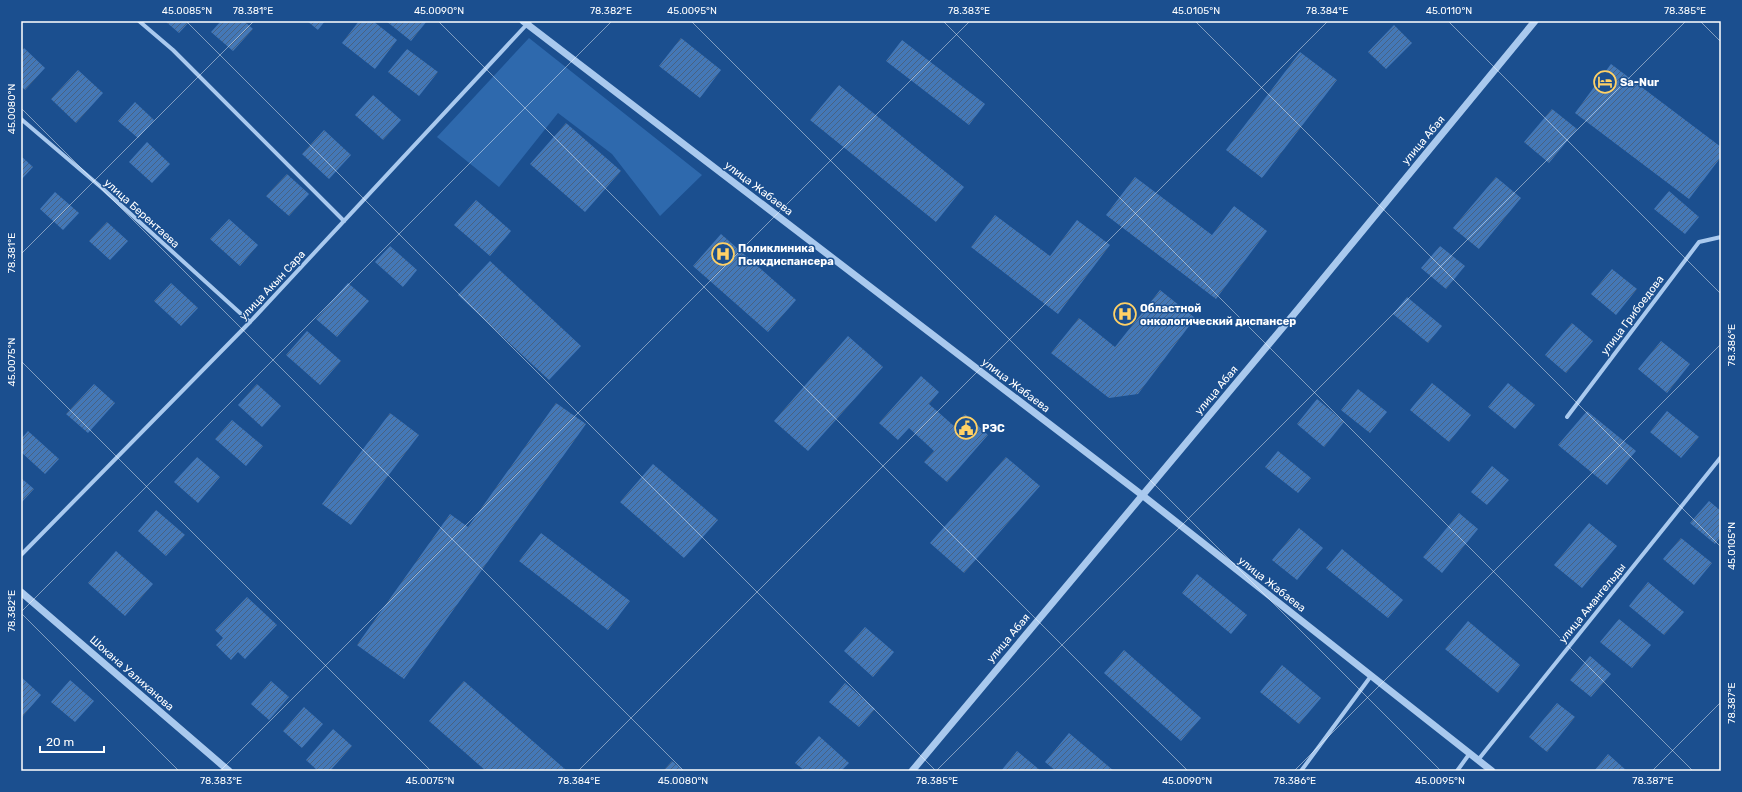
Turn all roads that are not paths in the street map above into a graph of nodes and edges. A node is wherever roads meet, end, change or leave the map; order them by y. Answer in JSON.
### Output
{"nodes":[{"id":1,"x":139,"y":21,"type":"edge"},
{"id":2,"x":1535,"y":21,"type":"edge"},
{"id":3,"x":527,"y":22,"type":"edge"},
{"id":4,"x":21,"y":119,"type":"edge"},
{"id":5,"x":344,"y":221,"type":"junction"},
{"id":6,"x":1721,"y":237,"type":"edge"},
{"id":7,"x":250,"y":322,"type":"junction"},
{"id":8,"x":1567,"y":417,"type":"dead end"},
{"id":9,"x":1721,"y":457,"type":"edge"},
{"id":10,"x":1142,"y":495,"type":"junction"},
{"id":11,"x":21,"y":555,"type":"edge"},
{"id":12,"x":21,"y":592,"type":"edge"},
{"id":13,"x":1371,"y":676,"type":"junction"},
{"id":14,"x":1470,"y":754,"type":"junction"},
{"id":15,"x":1478,"y":760,"type":"junction"},
{"id":16,"x":229,"y":771,"type":"edge"},
{"id":17,"x":912,"y":771,"type":"edge"},
{"id":18,"x":1301,"y":771,"type":"edge"},
{"id":19,"x":1457,"y":771,"type":"edge"},
{"id":20,"x":1492,"y":771,"type":"edge"}],
"edges":[{"from":1,"to":5,"type":"street"},
{"from":2,"to":10,"type":"street","name":"улица Абая"},
{"from":3,"to":5,"type":"street","name":"улица Акын Сара"},
{"from":3,"to":10,"type":"street","name":"улица Жабаева"},
{"from":4,"to":7,"type":"street","name":"улица Берентаева"},
{"from":5,"to":7,"type":"street","name":"улица Акын Сара"},
{"from":6,"to":8,"type":"street","name":"улица Грибоедова"},
{"from":7,"to":11,"type":"street","name":"улица Акын Сара"},
{"from":9,"to":15,"type":"street","name":"улица Амангельды"},
{"from":10,"to":13,"type":"street","name":"улица Жабаева"},
{"from":10,"to":17,"type":"street","name":"улица Абая"},
{"from":12,"to":16,"type":"street","name":"Шокана Уалиханова"},
{"from":13,"to":14,"type":"street","name":"улица Жабаева"},
{"from":13,"to":18,"type":"street"},
{"from":14,"to":15,"type":"street","name":"улица Жабаева"},
{"from":14,"to":19,"type":"street"},
{"from":15,"to":20,"type":"street","name":"улица Жабаева"}]}
